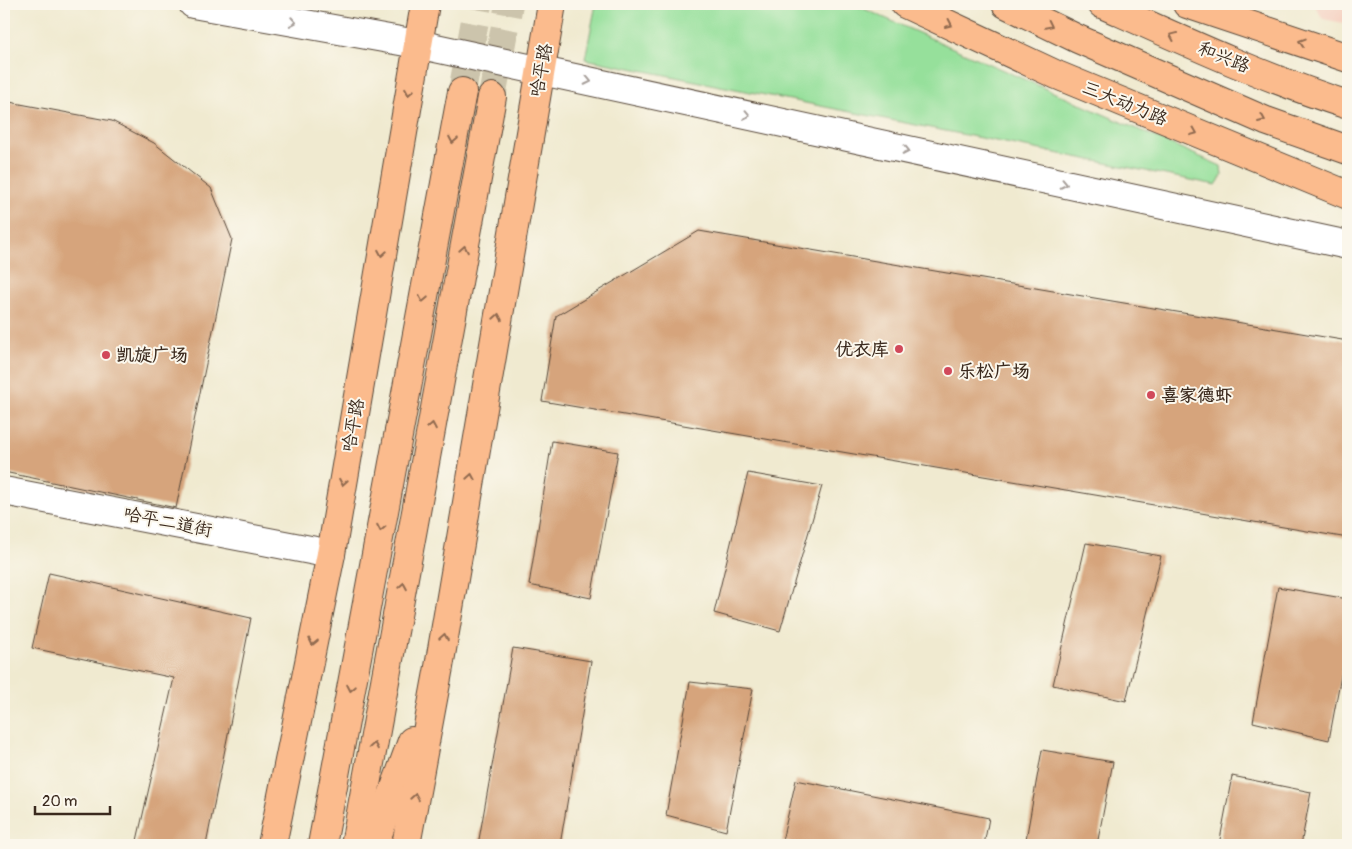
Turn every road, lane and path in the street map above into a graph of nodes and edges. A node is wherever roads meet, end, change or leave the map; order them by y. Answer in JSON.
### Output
{"nodes":[{"id":1,"x":194,"y":4,"type":"edge"},
{"id":2,"x":425,"y":4,"type":"edge"},
{"id":3,"x":552,"y":4,"type":"edge"},
{"id":4,"x":905,"y":4,"type":"edge"},
{"id":5,"x":1006,"y":4,"type":"edge"},
{"id":6,"x":1102,"y":4,"type":"edge"},
{"id":7,"x":1195,"y":5,"type":"edge"},
{"id":8,"x":417,"y":44,"type":"junction"},
{"id":9,"x":1348,"y":58,"type":"edge"},
{"id":10,"x":540,"y":71,"type":"junction"},
{"id":11,"x":462,"y":92,"type":"tunnel mouth"},
{"id":12,"x":492,"y":97,"type":"tunnel mouth"},
{"id":13,"x":1348,"y":106,"type":"edge"},
{"id":14,"x":1348,"y":150,"type":"edge"},
{"id":15,"x":1348,"y":195,"type":"edge"},
{"id":16,"x":1348,"y":245,"type":"edge"},
{"id":17,"x":4,"y":490,"type":"edge"},
{"id":18,"x":331,"y":554,"type":"junction"},
{"id":19,"x":439,"y":667,"type":"junction"},
{"id":20,"x":324,"y":834,"type":"edge"},
{"id":21,"x":272,"y":845,"type":"edge"},
{"id":22,"x":313,"y":845,"type":"edge"},
{"id":23,"x":355,"y":845,"type":"edge"},
{"id":24,"x":374,"y":845,"type":"edge"},
{"id":25,"x":406,"y":845,"type":"edge"}],
"edges":[{"from":1,"to":8,"type":"street","one_way":true},
{"from":2,"to":8,"type":"highway","name":"哈平路"},
{"from":3,"to":10,"type":"highway","name":"哈平路"},
{"from":4,"to":15,"type":"highway","name":"三大动力路","one_way":true},
{"from":5,"to":14,"type":"highway","one_way":true},
{"from":13,"to":6,"type":"highway","name":"和兴路","one_way":true},
{"from":9,"to":7,"type":"highway","one_way":true},
{"from":8,"to":10,"type":"street"},
{"from":8,"to":18,"type":"highway","name":"哈平路","one_way":true},
{"from":10,"to":16,"type":"street","one_way":true},
{"from":19,"to":10,"type":"highway","name":"哈平路","one_way":true},
{"from":11,"to":20,"type":"highway","one_way":true},
{"from":23,"to":12,"type":"highway","one_way":true},
{"from":17,"to":18,"type":"street","name":"哈平二道街"},
{"from":18,"to":21,"type":"highway","name":"哈平路","one_way":true},
{"from":19,"to":24,"type":"highway"},
{"from":25,"to":19,"type":"highway","name":"哈平路","one_way":true},
{"from":20,"to":22,"type":"highway"}]}
